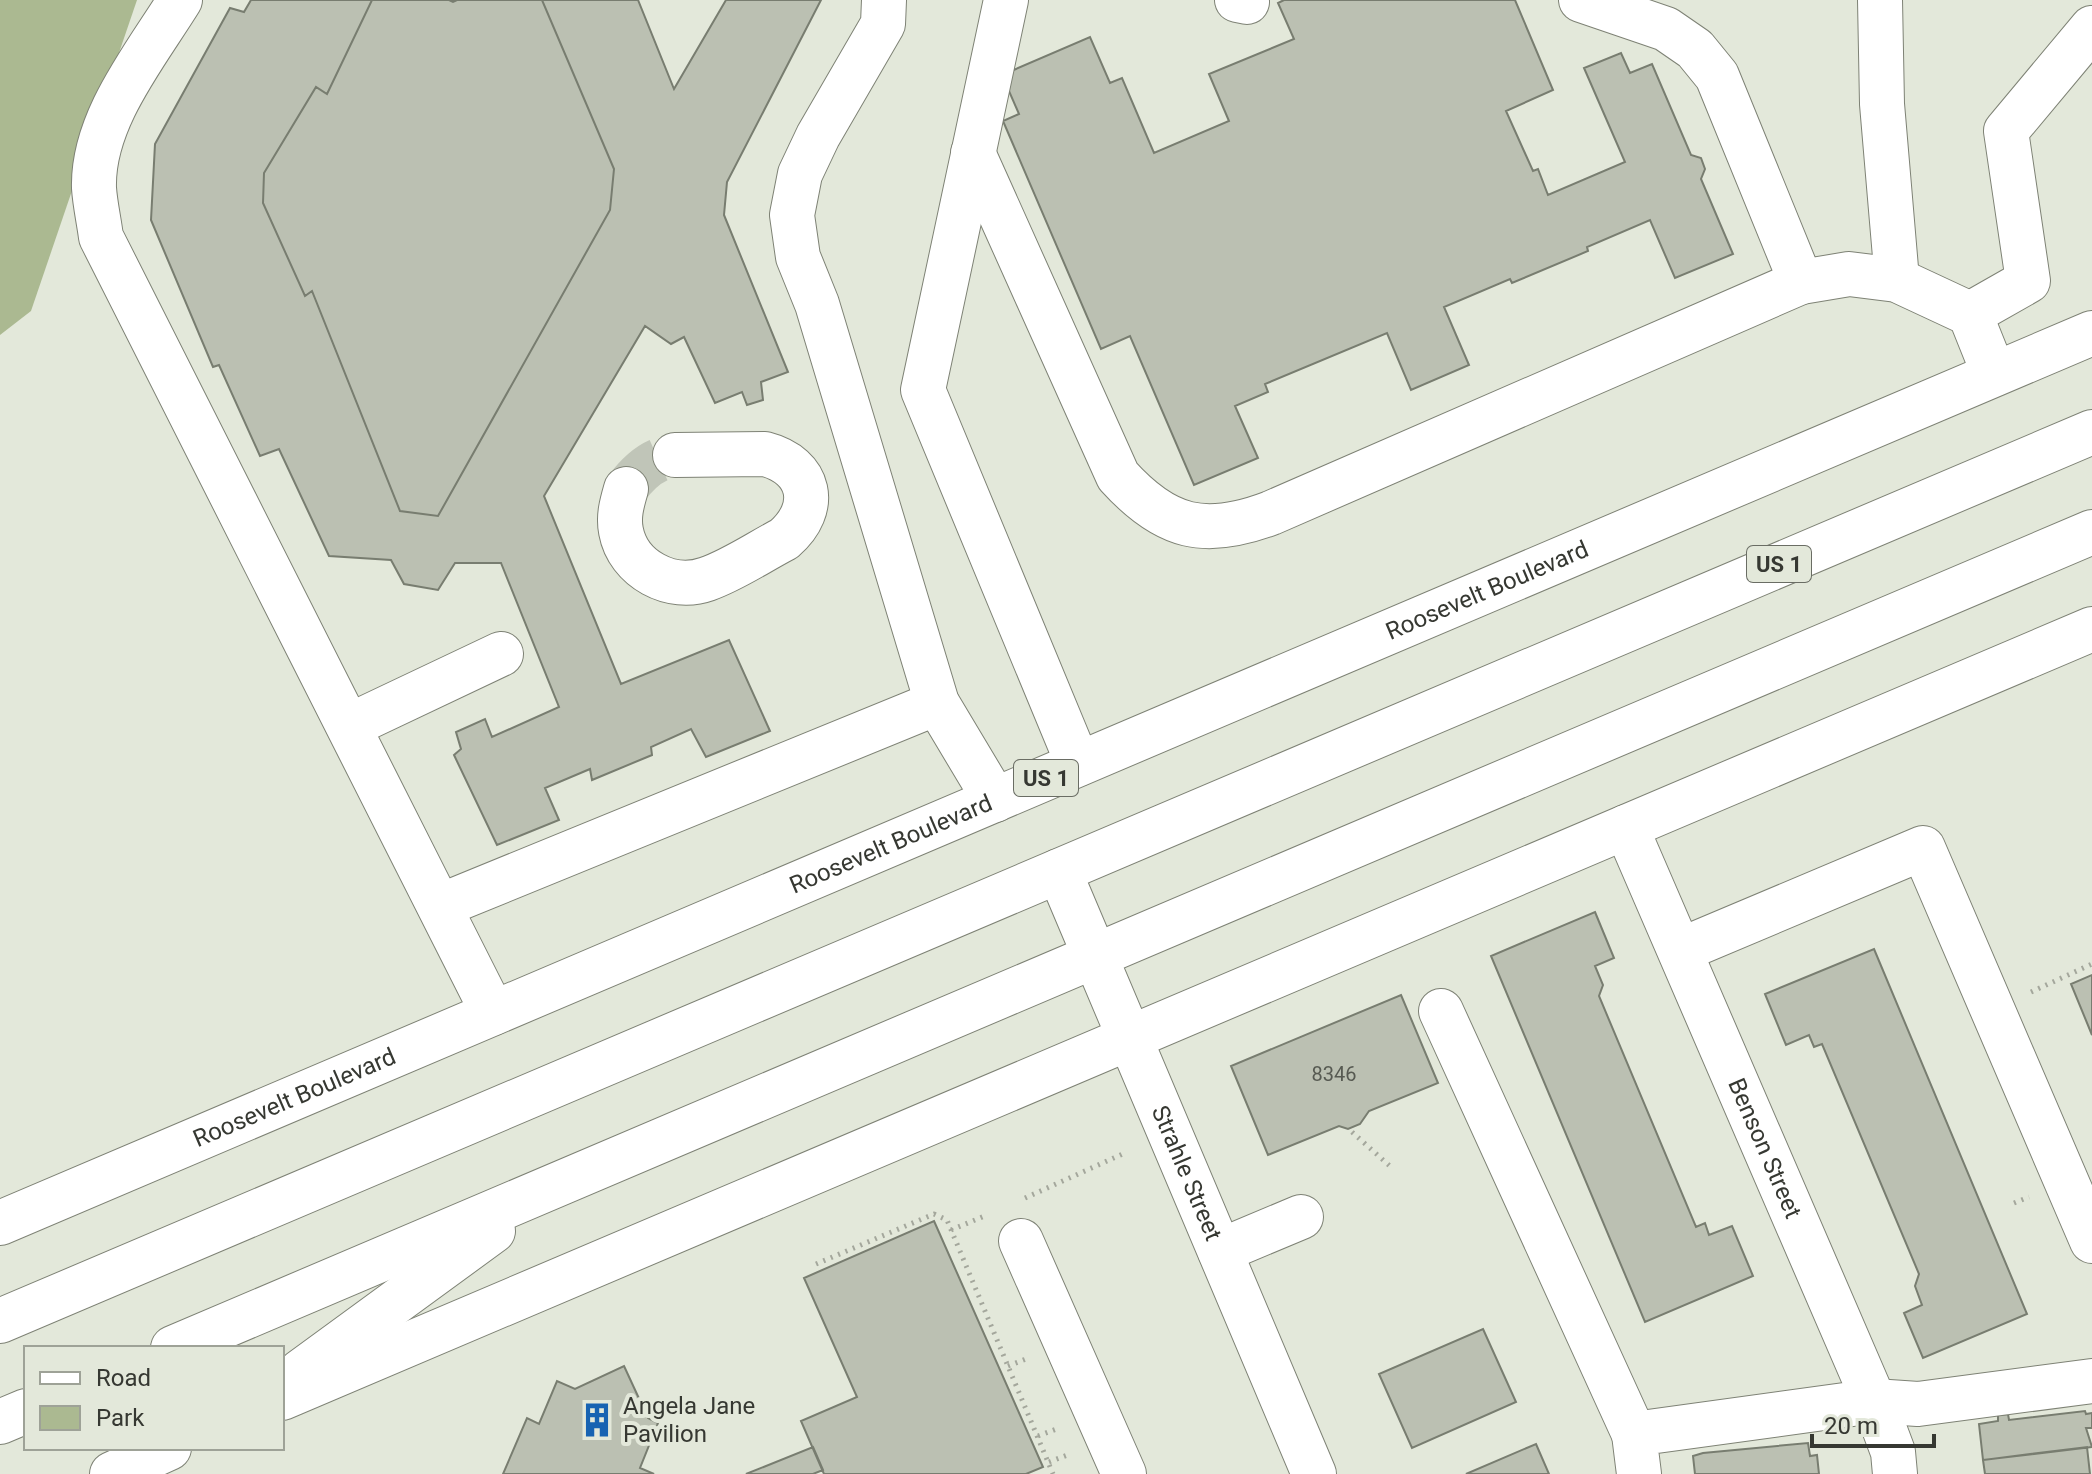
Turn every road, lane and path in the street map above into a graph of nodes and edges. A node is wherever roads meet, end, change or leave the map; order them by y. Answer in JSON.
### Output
{"nodes":[{"id":1,"x":180,"y":0,"type":"edge"},
{"id":2,"x":884,"y":0,"type":"edge"},
{"id":3,"x":1006,"y":0,"type":"edge"},
{"id":4,"x":1581,"y":0,"type":"edge"},
{"id":5,"x":1880,"y":0,"type":"edge"},
{"id":6,"x":2092,"y":28,"type":"edge"},
{"id":7,"x":973,"y":153,"type":"junction"},
{"id":8,"x":1897,"y":280,"type":"junction"},
{"id":9,"x":1801,"y":282,"type":"junction"},
{"id":10,"x":1970,"y":314,"type":"junction"},
{"id":11,"x":2092,"y":333,"type":"edge"},
{"id":12,"x":1994,"y":374,"type":"junction"},
{"id":13,"x":2092,"y":432,"type":"edge"},
{"id":14,"x":675,"y":455,"type":"tunnel mouth"},
{"id":15,"x":862,"y":455,"type":"junction"},
{"id":16,"x":801,"y":476,"type":"junction"},
{"id":17,"x":626,"y":489,"type":"tunnel mouth"},
{"id":18,"x":2092,"y":532,"type":"edge"},
{"id":19,"x":2092,"y":629,"type":"edge"},
{"id":20,"x":501,"y":654,"type":"dead end"},
{"id":21,"x":937,"y":703,"type":"junction"},
{"id":22,"x":349,"y":726,"type":"junction"},
{"id":23,"x":1078,"y":764,"type":"junction"},
{"id":24,"x":995,"y":800,"type":"junction"},
{"id":25,"x":1626,"y":827,"type":"junction"},
{"id":26,"x":1059,"y":871,"type":"junction"},
{"id":27,"x":440,"y":906,"type":"junction"},
{"id":28,"x":1681,"y":950,"type":"junction"},
{"id":29,"x":1095,"y":956,"type":"junction"},
{"id":30,"x":2092,"y":964,"type":"edge"},
{"id":31,"x":2047,"y":985,"type":"dead end"},
{"id":32,"x":1441,"y":1011,"type":"dead end"},
{"id":33,"x":493,"y":1013,"type":"junction"},
{"id":34,"x":1130,"y":1038,"type":"junction"},
{"id":35,"x":1352,"y":1132,"type":"dead end"},
{"id":36,"x":1127,"y":1152,"type":"dead end"},
{"id":37,"x":1392,"y":1168,"type":"dead end"},
{"id":38,"x":555,"y":1186,"type":"junction"},
{"id":39,"x":1301,"y":1217,"type":"dead end"},
{"id":40,"x":1010,"y":1218,"type":"junction"},
{"id":41,"x":0,"y":1223,"type":"edge"},
{"id":42,"x":951,"y":1230,"type":"junction"},
{"id":43,"x":2092,"y":1241,"type":"edge"},
{"id":44,"x":1220,"y":1251,"type":"junction"},
{"id":45,"x":816,"y":1264,"type":"dead end"},
{"id":46,"x":0,"y":1321,"type":"edge"},
{"id":47,"x":178,"y":1346,"type":"edge"},
{"id":48,"x":2092,"y":1381,"type":"edge"},
{"id":49,"x":284,"y":1384,"type":"edge"},
{"id":50,"x":284,"y":1397,"type":"edge"},
{"id":51,"x":1874,"y":1401,"type":"junction"},
{"id":52,"x":24,"y":1412,"type":"edge"},
{"id":53,"x":0,"y":1422,"type":"edge"},
{"id":54,"x":165,"y":1450,"type":"edge"},
{"id":55,"x":1637,"y":1454,"type":"edge"},
{"id":56,"x":112,"y":1474,"type":"edge"},
{"id":57,"x":1053,"y":1474,"type":"edge"},
{"id":58,"x":1124,"y":1474,"type":"edge"},
{"id":59,"x":1314,"y":1474,"type":"edge"},
{"id":60,"x":1895,"y":1474,"type":"edge"}],
"edges":[{"from":1,"to":22,"type":"main road"},
{"from":2,"to":15,"type":"main road"},
{"from":3,"to":7,"type":"main road"},
{"from":4,"to":9,"type":"main road"},
{"from":5,"to":8,"type":"main road"},
{"from":6,"to":10,"type":"main road"},
{"from":7,"to":9,"type":"main road"},
{"from":7,"to":23,"type":"main road"},
{"from":8,"to":9,"type":"main road"},
{"from":8,"to":10,"type":"main road"},
{"from":10,"to":12,"type":"main road"},
{"from":11,"to":12,"type":"main road","name":"Roosevelt Boulevard","number":"US 1"},
{"from":12,"to":23,"type":"main road","name":"Roosevelt Boulevard","number":"US 1"},
{"from":13,"to":26,"type":"main road","number":"US 1"},
{"from":14,"to":16,"type":"main road"},
{"from":15,"to":16,"type":"main road"},
{"from":15,"to":21,"type":"main road"},
{"from":16,"to":17,"type":"main road"},
{"from":18,"to":29,"type":"main road"},
{"from":19,"to":25,"type":"main road"},
{"from":20,"to":22,"type":"main road"},
{"from":21,"to":24,"type":"main road"},
{"from":21,"to":27,"type":"main road"},
{"from":22,"to":27,"type":"main road"},
{"from":23,"to":24,"type":"main road","name":"Roosevelt Boulevard","number":"US 1"},
{"from":24,"to":33,"type":"main road","name":"Roosevelt Boulevard","number":"US 1"},
{"from":25,"to":28,"type":"main road","name":"Benson Street"},
{"from":25,"to":34,"type":"main road"},
{"from":26,"to":29,"type":"main road","name":"Strahle Street"},
{"from":26,"to":46,"type":"main road","number":"US 1"},
{"from":27,"to":33,"type":"main road"},
{"from":28,"to":43,"type":"main road"},
{"from":28,"to":51,"type":"main road","name":"Benson Street"},
{"from":29,"to":34,"type":"main road","name":"Strahle Street"},
{"from":29,"to":38,"type":"main road"},
{"from":30,"to":31,"type":"path"},
{"from":32,"to":55,"type":"main road"},
{"from":33,"to":41,"type":"main road","name":"Roosevelt Boulevard","number":"US 1"},
{"from":34,"to":44,"type":"main road","name":"Strahle Street"},
{"from":34,"to":50,"type":"main road"},
{"from":35,"to":37,"type":"path"},
{"from":36,"to":40,"type":"path"},
{"from":38,"to":47,"type":"main road"},
{"from":38,"to":49,"type":"main road"},
{"from":39,"to":44,"type":"main road"},
{"from":40,"to":42,"type":"path"},
{"from":40,"to":58,"type":"main road"},
{"from":42,"to":45,"type":"path"},
{"from":42,"to":57,"type":"path"},
{"from":44,"to":59,"type":"main road","name":"Strahle Street"},
{"from":48,"to":51,"type":"main road"},
{"from":51,"to":55,"type":"main road"},
{"from":51,"to":60,"type":"main road","name":"Benson Street"},
{"from":52,"to":53,"type":"main road"},
{"from":54,"to":56,"type":"main road"}]}
